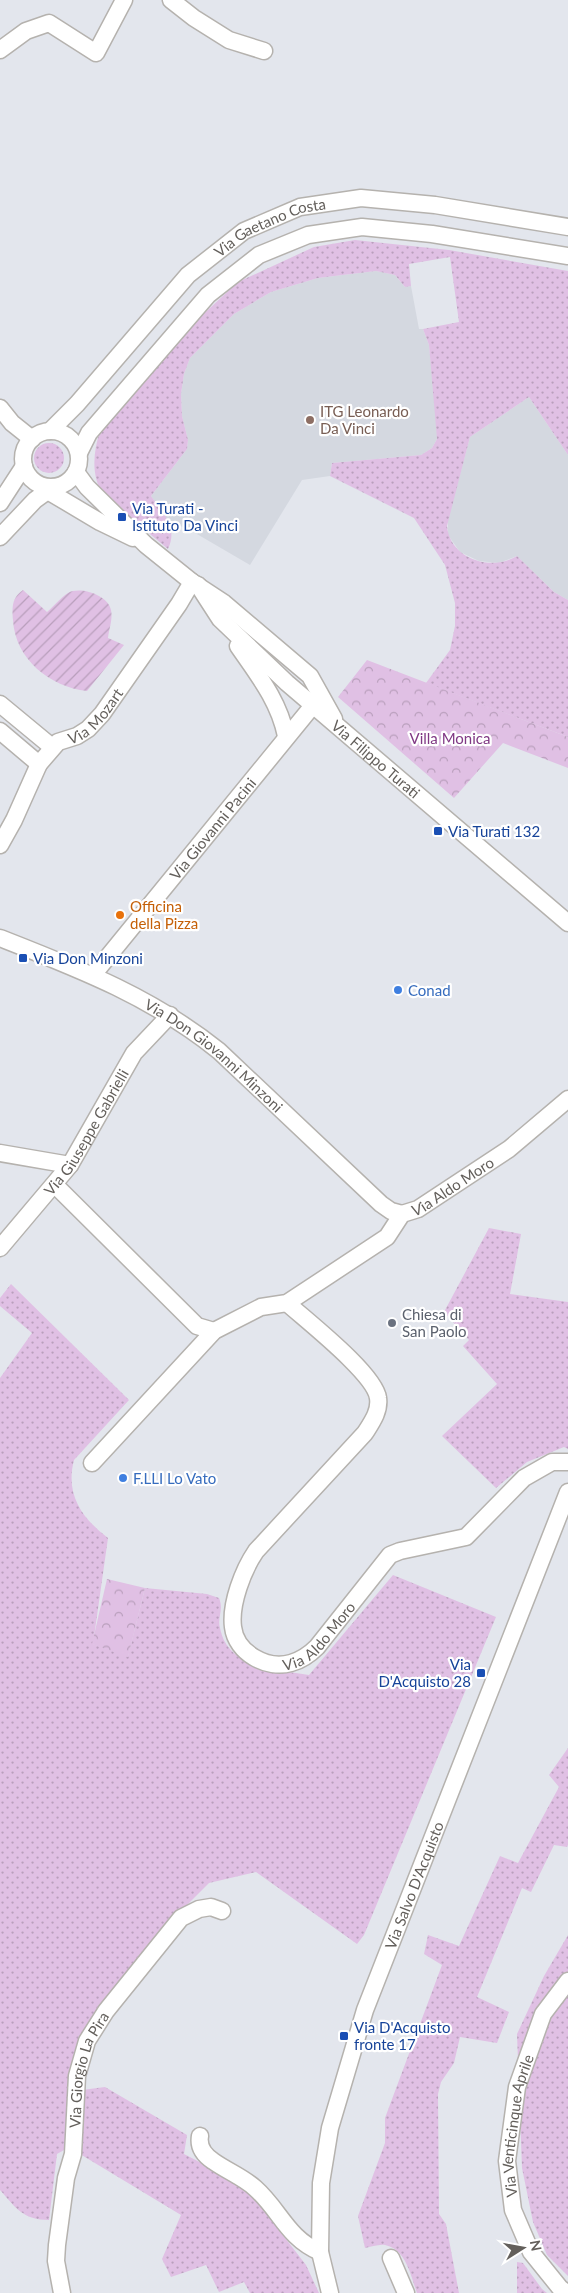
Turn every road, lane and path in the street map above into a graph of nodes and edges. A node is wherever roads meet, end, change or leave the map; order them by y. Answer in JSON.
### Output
{"nodes":[{"id":1,"x":124,"y":0,"type":"edge"},
{"id":2,"x":171,"y":0,"type":"edge"},
{"id":3,"x":0,"y":50,"type":"edge"},
{"id":4,"x":264,"y":51,"type":"dead end"},
{"id":5,"x":568,"y":227,"type":"edge"},
{"id":6,"x":568,"y":256,"type":"edge"},
{"id":7,"x":0,"y":408,"type":"edge"},
{"id":8,"x":50,"y":431,"type":"junction"},
{"id":9,"x":32,"y":439,"type":"junction"},
{"id":10,"x":79,"y":453,"type":"junction"},
{"id":11,"x":24,"y":466,"type":"junction"},
{"id":12,"x":76,"y":472,"type":"junction"},
{"id":13,"x":45,"y":487,"type":"junction"},
{"id":14,"x":0,"y":503,"type":"edge"},
{"id":15,"x":0,"y":537,"type":"edge"},
{"id":16,"x":146,"y":545,"type":"junction"},
{"id":17,"x":195,"y":584,"type":"junction"},
{"id":18,"x":220,"y":619,"type":"junction"},
{"id":19,"x":317,"y":700,"type":"junction"},
{"id":20,"x":0,"y":704,"type":"edge"},
{"id":21,"x":0,"y":730,"type":"edge"},
{"id":22,"x":286,"y":736,"type":"junction"},
{"id":23,"x":52,"y":747,"type":"junction"},
{"id":24,"x":39,"y":764,"type":"junction"},
{"id":25,"x":0,"y":845,"type":"edge"},
{"id":26,"x":567,"y":919,"type":"edge"},
{"id":27,"x":0,"y":938,"type":"edge"},
{"id":28,"x":93,"y":975,"type":"junction"},
{"id":29,"x":170,"y":1015,"type":"junction"},
{"id":30,"x":568,"y":1100,"type":"edge"},
{"id":31,"x":0,"y":1153,"type":"edge"},
{"id":32,"x":70,"y":1165,"type":"junction"},
{"id":33,"x":55,"y":1185,"type":"junction"},
{"id":34,"x":402,"y":1214,"type":"junction"},
{"id":35,"x":0,"y":1248,"type":"edge"},
{"id":36,"x":287,"y":1303,"type":"junction"},
{"id":37,"x":214,"y":1331,"type":"junction"},
{"id":38,"x":568,"y":1462,"type":"edge"},
{"id":39,"x":92,"y":1463,"type":"dead end"},
{"id":40,"x":568,"y":1492,"type":"edge"},
{"id":41,"x":222,"y":1911,"type":"dead end"},
{"id":42,"x":568,"y":1981,"type":"edge"},
{"id":43,"x":200,"y":2136,"type":"dead end"},
{"id":44,"x":320,"y":2252,"type":"junction"},
{"id":45,"x":391,"y":2258,"type":"dead end"},
{"id":46,"x":62,"y":2293,"type":"edge"},
{"id":47,"x":330,"y":2293,"type":"edge"},
{"id":48,"x":406,"y":2293,"type":"edge"},
{"id":49,"x":568,"y":2293,"type":"edge"}],
"edges":[{"from":1,"to":3,"type":"street"},
{"from":2,"to":4,"type":"street"},
{"from":5,"to":8,"type":"street","name":"Via Gaetano Costa"},
{"from":6,"to":10,"type":"street","name":"Via Gaetano Costa"},
{"from":7,"to":9,"type":"street"},
{"from":8,"to":9,"type":"street"},
{"from":8,"to":10,"type":"street"},
{"from":9,"to":11,"type":"street"},
{"from":10,"to":12,"type":"street"},
{"from":11,"to":13,"type":"street"},
{"from":11,"to":14,"type":"street"},
{"from":12,"to":13,"type":"street"},
{"from":12,"to":16,"type":"street"},
{"from":13,"to":15,"type":"street"},
{"from":13,"to":16,"type":"street"},
{"from":16,"to":17,"type":"street"},
{"from":17,"to":18,"type":"street"},
{"from":17,"to":19,"type":"street"},
{"from":17,"to":23,"type":"street","name":"Via Mozart"},
{"from":18,"to":19,"type":"street"},
{"from":18,"to":22,"type":"street"},
{"from":19,"to":22,"type":"street","name":"Via Giovanni Pacini"},
{"from":19,"to":26,"type":"street","name":"Via Filippo Turati"},
{"from":20,"to":23,"type":"street"},
{"from":21,"to":24,"type":"street"},
{"from":22,"to":28,"type":"street","name":"Via Giovanni Pacini"},
{"from":23,"to":24,"type":"street","name":"Via Mozart"},
{"from":24,"to":25,"type":"street","name":"Via Mozart"},
{"from":27,"to":28,"type":"street","name":"Via Don Giovanni Minzoni"},
{"from":28,"to":29,"type":"street","name":"Via Don Giovanni Minzoni"},
{"from":29,"to":32,"type":"street","name":"Via Giuseppe Gabrielli"},
{"from":29,"to":34,"type":"street","name":"Via Don Giovanni Minzoni"},
{"from":30,"to":34,"type":"street","name":"Via Aldo Moro"},
{"from":31,"to":32,"type":"street"},
{"from":32,"to":33,"type":"street","name":"Via Giuseppe Gabrielli"},
{"from":33,"to":35,"type":"street","name":"Via Giuseppe Gabrielli"},
{"from":33,"to":37,"type":"street"},
{"from":34,"to":36,"type":"street","name":"Via Aldo Moro"},
{"from":36,"to":37,"type":"street","name":"Via Aldo Moro"},
{"from":36,"to":38,"type":"street","name":"Via Aldo Moro"},
{"from":37,"to":39,"type":"street","name":"Via Aldo Moro"},
{"from":40,"to":44,"type":"street","name":"Via Salvo D'Acquisto"},
{"from":41,"to":46,"type":"street","name":"Via Giorgio La Pira"},
{"from":42,"to":49,"type":"street","name":"Via Venticinque Aprile"},
{"from":43,"to":44,"type":"street"},
{"from":44,"to":47,"type":"street","name":"Via Salvo D'Acquisto"},
{"from":45,"to":48,"type":"street"}]}
